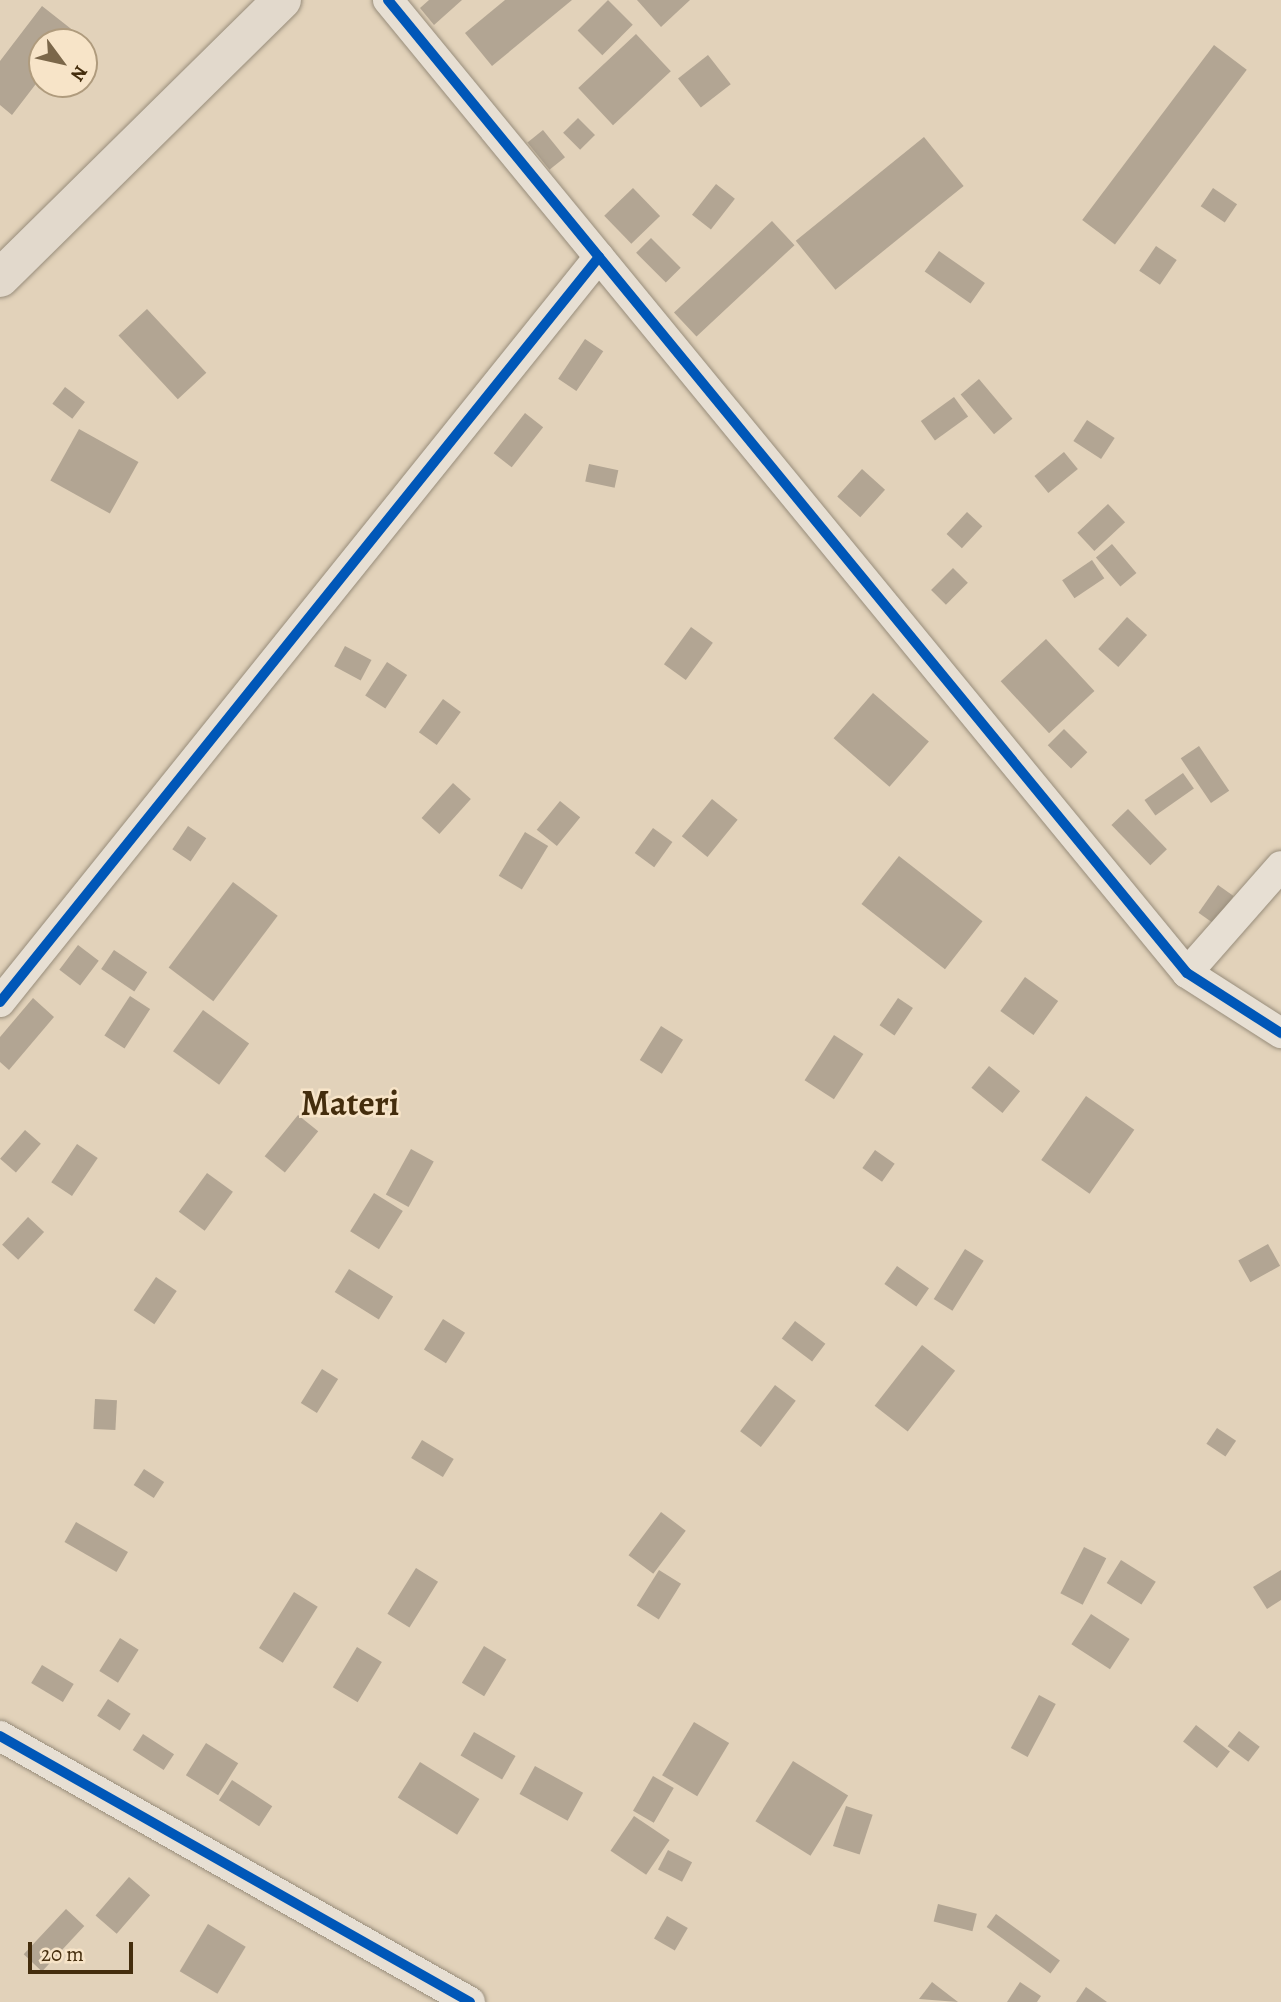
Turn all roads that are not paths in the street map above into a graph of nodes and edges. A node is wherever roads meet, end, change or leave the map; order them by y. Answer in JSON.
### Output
{"nodes":[{"id":1,"x":282,"y":0,"type":"edge"},
{"id":2,"x":388,"y":0,"type":"edge"},
{"id":3,"x":599,"y":257,"type":"junction"},
{"id":4,"x":0,"y":278,"type":"edge"},
{"id":5,"x":1281,"y":866,"type":"edge"},
{"id":6,"x":1187,"y":972,"type":"junction"},
{"id":7,"x":0,"y":1002,"type":"edge"},
{"id":8,"x":1281,"y":1033,"type":"edge"},
{"id":9,"x":0,"y":1736,"type":"edge"},
{"id":10,"x":455,"y":1998,"type":"edge"}],
"edges":[{"from":1,"to":4,"type":"main road"},
{"from":2,"to":3,"type":"street"},
{"from":3,"to":6,"type":"street"},
{"from":3,"to":7,"type":"street"},
{"from":5,"to":6,"type":"street"},
{"from":6,"to":8,"type":"street"},
{"from":9,"to":10,"type":"street"}]}
